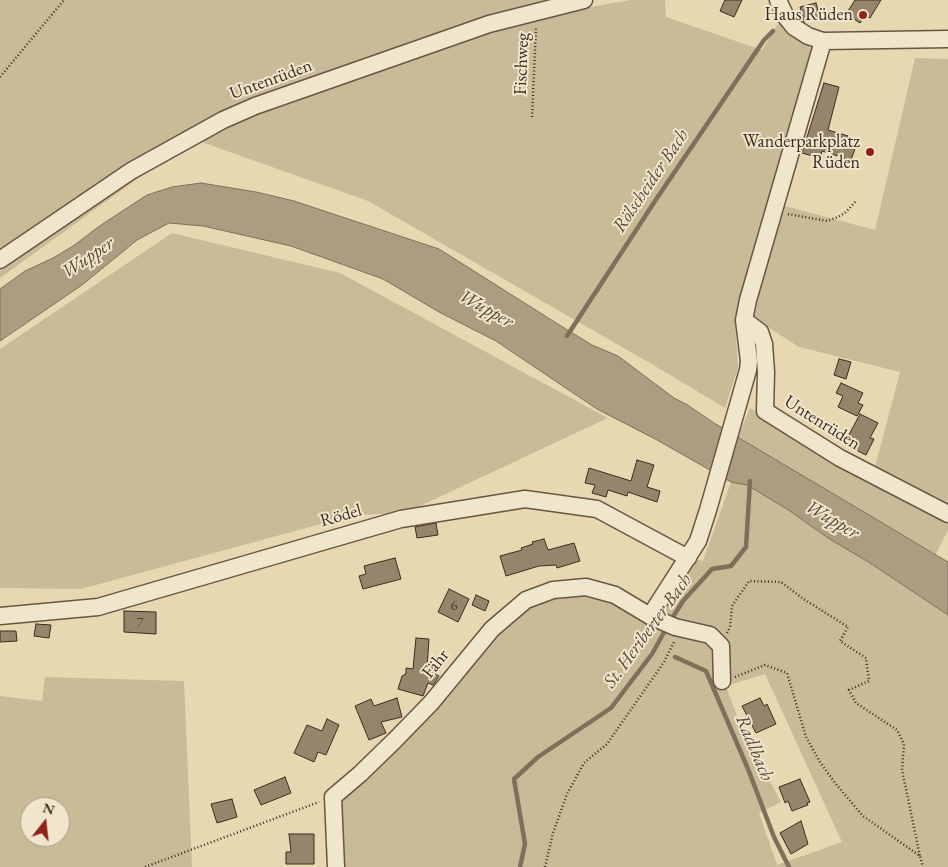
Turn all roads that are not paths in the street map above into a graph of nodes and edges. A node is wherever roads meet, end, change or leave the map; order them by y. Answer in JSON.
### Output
{"nodes":[{"id":1,"x":584,"y":0,"type":"edge"},
{"id":2,"x":778,"y":0,"type":"edge"},
{"id":3,"x":948,"y":39,"type":"edge"},
{"id":4,"x":823,"y":41,"type":"junction"},
{"id":5,"x":0,"y":260,"type":"edge"},
{"id":6,"x":744,"y":320,"type":"junction"},
{"id":7,"x":948,"y":514,"type":"edge"},
{"id":8,"x":688,"y":558,"type":"junction"},
{"id":9,"x":0,"y":616,"type":"edge"},
{"id":10,"x":667,"y":624,"type":"junction"},
{"id":11,"x":722,"y":682,"type":"road end"},
{"id":12,"x":336,"y":867,"type":"edge"}],
"edges":[{"from":1,"to":5,"type":"street","name":"Untenrüden"},
{"from":2,"to":4,"type":"street"},
{"from":3,"to":4,"type":"street"},
{"from":4,"to":6,"type":"street"},
{"from":6,"to":7,"type":"street","name":"Untenrüden"},
{"from":6,"to":8,"type":"street"},
{"from":8,"to":9,"type":"street","name":"Rödel"},
{"from":8,"to":10,"type":"street"},
{"from":10,"to":11,"type":"street","name":"Fähr"},
{"from":10,"to":12,"type":"street","name":"Fähr"}]}
